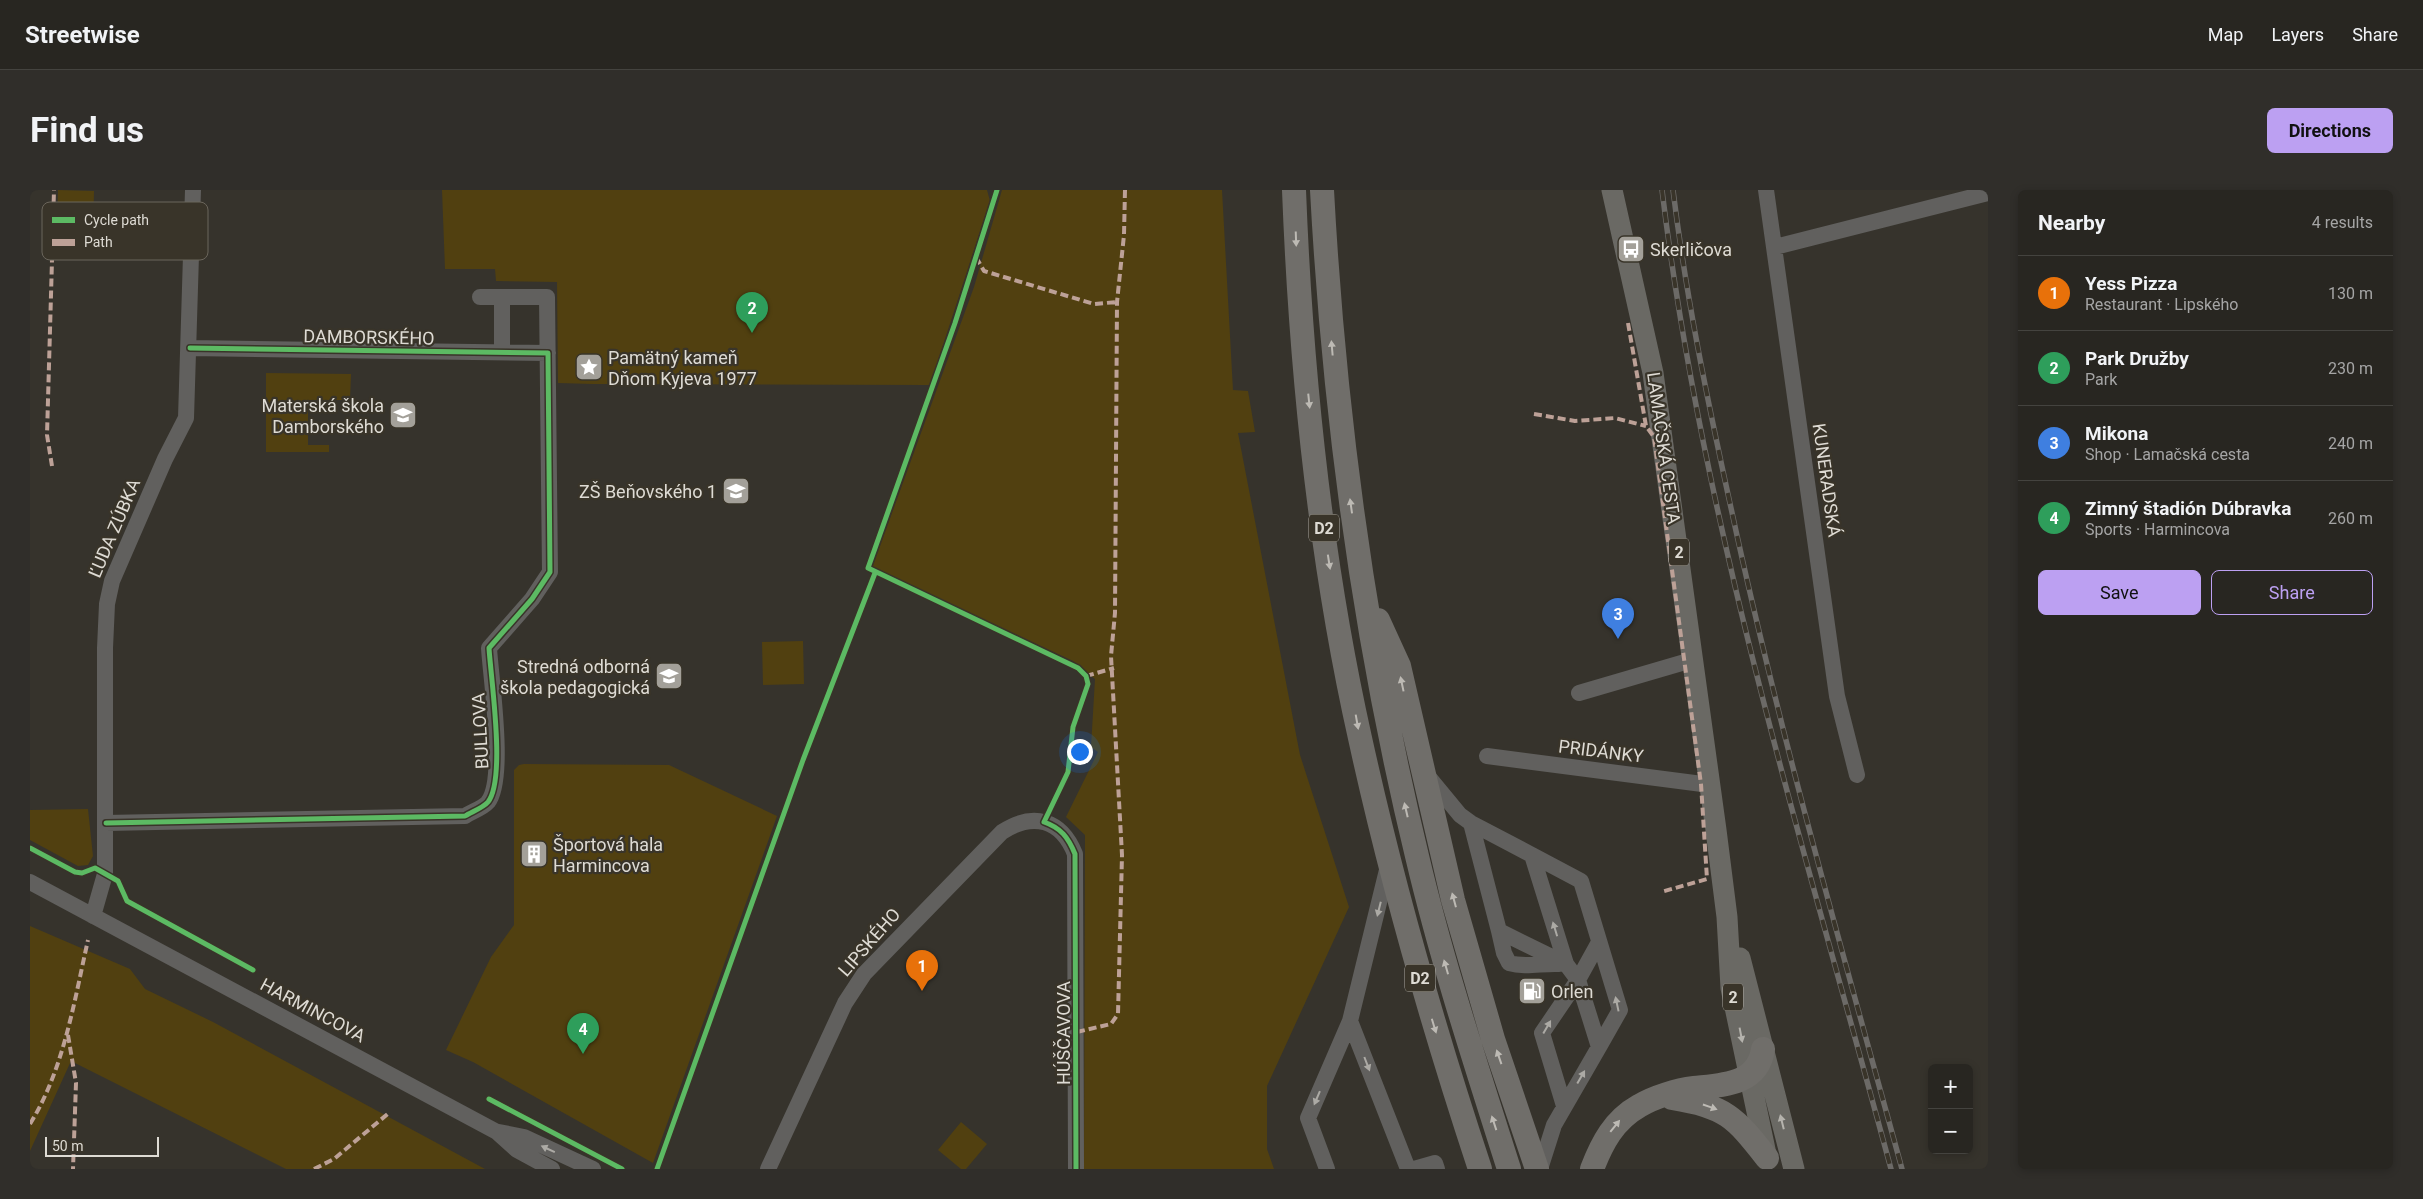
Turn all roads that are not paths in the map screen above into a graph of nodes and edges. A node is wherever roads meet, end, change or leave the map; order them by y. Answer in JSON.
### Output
{"nodes":[{"id":1,"x":1294,"y":190,"type":"edge"},
{"id":2,"x":1322,"y":190,"type":"edge"},
{"id":3,"x":1612,"y":190,"type":"edge"},
{"id":4,"x":1766,"y":190,"type":"edge"},
{"id":5,"x":1988,"y":193,"type":"edge"},
{"id":6,"x":1775,"y":247,"type":"junction"},
{"id":7,"x":192,"y":260,"type":"edge"},
{"id":8,"x":480,"y":296,"type":"dead end"},
{"id":9,"x":502,"y":297,"type":"junction"},
{"id":10,"x":190,"y":348,"type":"junction"},
{"id":11,"x":502,"y":352,"type":"junction"},
{"id":12,"x":548,"y":353,"type":"junction"},
{"id":13,"x":1363,"y":589,"type":"junction"},
{"id":14,"x":1694,"y":663,"type":"junction"},
{"id":15,"x":1579,"y":693,"type":"dead end"},
{"id":16,"x":1487,"y":756,"type":"dead end"},
{"id":17,"x":1420,"y":766,"type":"junction"},
{"id":18,"x":1857,"y":775,"type":"dead end"},
{"id":19,"x":1710,"y":785,"type":"junction"},
{"id":20,"x":1044,"y":822,"type":"joint"},
{"id":21,"x":106,"y":823,"type":"junction"},
{"id":22,"x":1471,"y":823,"type":"junction"},
{"id":23,"x":1532,"y":855,"type":"junction"},
{"id":24,"x":1389,"y":861,"type":"junction"},
{"id":25,"x":30,"y":882,"type":"edge"},
{"id":26,"x":94,"y":916,"type":"junction"},
{"id":27,"x":1727,"y":918,"type":"junction"},
{"id":28,"x":1500,"y":931,"type":"junction"},
{"id":29,"x":1599,"y":942,"type":"junction"},
{"id":30,"x":1566,"y":964,"type":"junction"},
{"id":31,"x":1578,"y":980,"type":"junction"},
{"id":32,"x":1350,"y":1021,"type":"junction"},
{"id":33,"x":1599,"y":1047,"type":"junction"},
{"id":34,"x":1763,"y":1049,"type":"junction"},
{"id":35,"x":1749,"y":1076,"type":"junction"},
{"id":36,"x":1663,"y":1096,"type":"junction"},
{"id":37,"x":1564,"y":1106,"type":"junction"},
{"id":38,"x":497,"y":1132,"type":"junction"},
{"id":39,"x":1768,"y":1163,"type":"edge"},
{"id":40,"x":552,"y":1169,"type":"edge"},
{"id":41,"x":593,"y":1169,"type":"edge"},
{"id":42,"x":768,"y":1169,"type":"edge"},
{"id":43,"x":1076,"y":1169,"type":"edge"},
{"id":44,"x":1327,"y":1169,"type":"edge"},
{"id":45,"x":1408,"y":1169,"type":"edge"},
{"id":46,"x":1414,"y":1169,"type":"edge"},
{"id":47,"x":1437,"y":1169,"type":"edge"},
{"id":48,"x":1480,"y":1169,"type":"edge"},
{"id":49,"x":1509,"y":1169,"type":"edge"},
{"id":50,"x":1538,"y":1169,"type":"edge"},
{"id":51,"x":1592,"y":1169,"type":"edge"},
{"id":52,"x":1794,"y":1169,"type":"edge"}],
"edges":[{"from":1,"to":24,"type":"highway","number":"D2","one_way":true},
{"from":13,"to":2,"type":"highway","number":"D2","one_way":true},
{"from":3,"to":14,"type":"main road","name":"LAMAČSKÁ CESTA","number":"2"},
{"from":4,"to":6,"type":"street","name":"KUNERADSKÁ"},
{"from":5,"to":6,"type":"street"},
{"from":6,"to":18,"type":"street","name":"KUNERADSKÁ"},
{"from":7,"to":10,"type":"street","name":"ĽUDA ZÚBKA"},
{"from":8,"to":9,"type":"street"},
{"from":9,"to":11,"type":"street"},
{"from":9,"to":12,"type":"street","name":"BULLOVA"},
{"from":10,"to":11,"type":"street","name":"DAMBORSKÉHO"},
{"from":10,"to":21,"type":"street","name":"ĽUDA ZÚBKA"},
{"from":11,"to":12,"type":"street","name":"DAMBORSKÉHO"},
{"from":12,"to":21,"type":"street","name":"BULLOVA"},
{"from":17,"to":13,"type":"highway","one_way":true},
{"from":49,"to":13,"type":"highway","number":"D2","one_way":true},
{"from":14,"to":15,"type":"street"},
{"from":14,"to":19,"type":"main road","name":"LAMAČSKÁ CESTA","number":"2"},
{"from":16,"to":19,"type":"street","name":"PRIDÁNKY"},
{"from":17,"to":22,"type":"street"},
{"from":50,"to":17,"type":"highway","one_way":true},
{"from":19,"to":27,"type":"main road","name":"LAMAČSKÁ CESTA","number":"2"},
{"from":20,"to":42,"type":"street","name":"LIPSKÉHO"},
{"from":20,"to":43,"type":"street","name":"HÚŠČAVOVA"},
{"from":21,"to":26,"type":"street","name":"ĽUDA ZÚBKA"},
{"from":22,"to":23,"type":"street"},
{"from":22,"to":28,"type":"street"},
{"from":23,"to":29,"type":"street"},
{"from":30,"to":23,"type":"street","one_way":true},
{"from":24,"to":32,"type":"street","one_way":true},
{"from":24,"to":48,"type":"highway","number":"D2","one_way":true},
{"from":25,"to":26,"type":"street","name":"HARMINCOVA"},
{"from":26,"to":38,"type":"street","name":"HARMINCOVA"},
{"from":27,"to":34,"type":"main road","name":"LAMAČSKÁ CESTA","number":"2"},
{"from":27,"to":35,"type":"main road","name":"LAMAČSKÁ CESTA","number":"2","one_way":true},
{"from":28,"to":30,"type":"street"},
{"from":28,"to":30,"type":"street"},
{"from":29,"to":31,"type":"street"},
{"from":33,"to":29,"type":"street","one_way":true},
{"from":30,"to":31,"type":"street"},
{"from":31,"to":33,"type":"street"},
{"from":37,"to":31,"type":"street","one_way":true},
{"from":32,"to":44,"type":"street","one_way":true},
{"from":32,"to":45,"type":"street","one_way":true},
{"from":37,"to":33,"type":"street","one_way":true},
{"from":34,"to":35,"type":"highway"},
{"from":52,"to":34,"type":"main road","name":"LAMAČSKÁ CESTA","number":"2","one_way":true},
{"from":35,"to":36,"type":"highway"},
{"from":35,"to":39,"type":"main road","name":"LAMAČSKÁ CESTA","number":"2"},
{"from":36,"to":39,"type":"highway","one_way":true},
{"from":51,"to":36,"type":"highway","one_way":true},
{"from":37,"to":50,"type":"street"},
{"from":38,"to":40,"type":"street","name":"HARMINCOVA"},
{"from":41,"to":38,"type":"street","name":"HARMINCOVA","one_way":true},
{"from":46,"to":47,"type":"street"}]}
